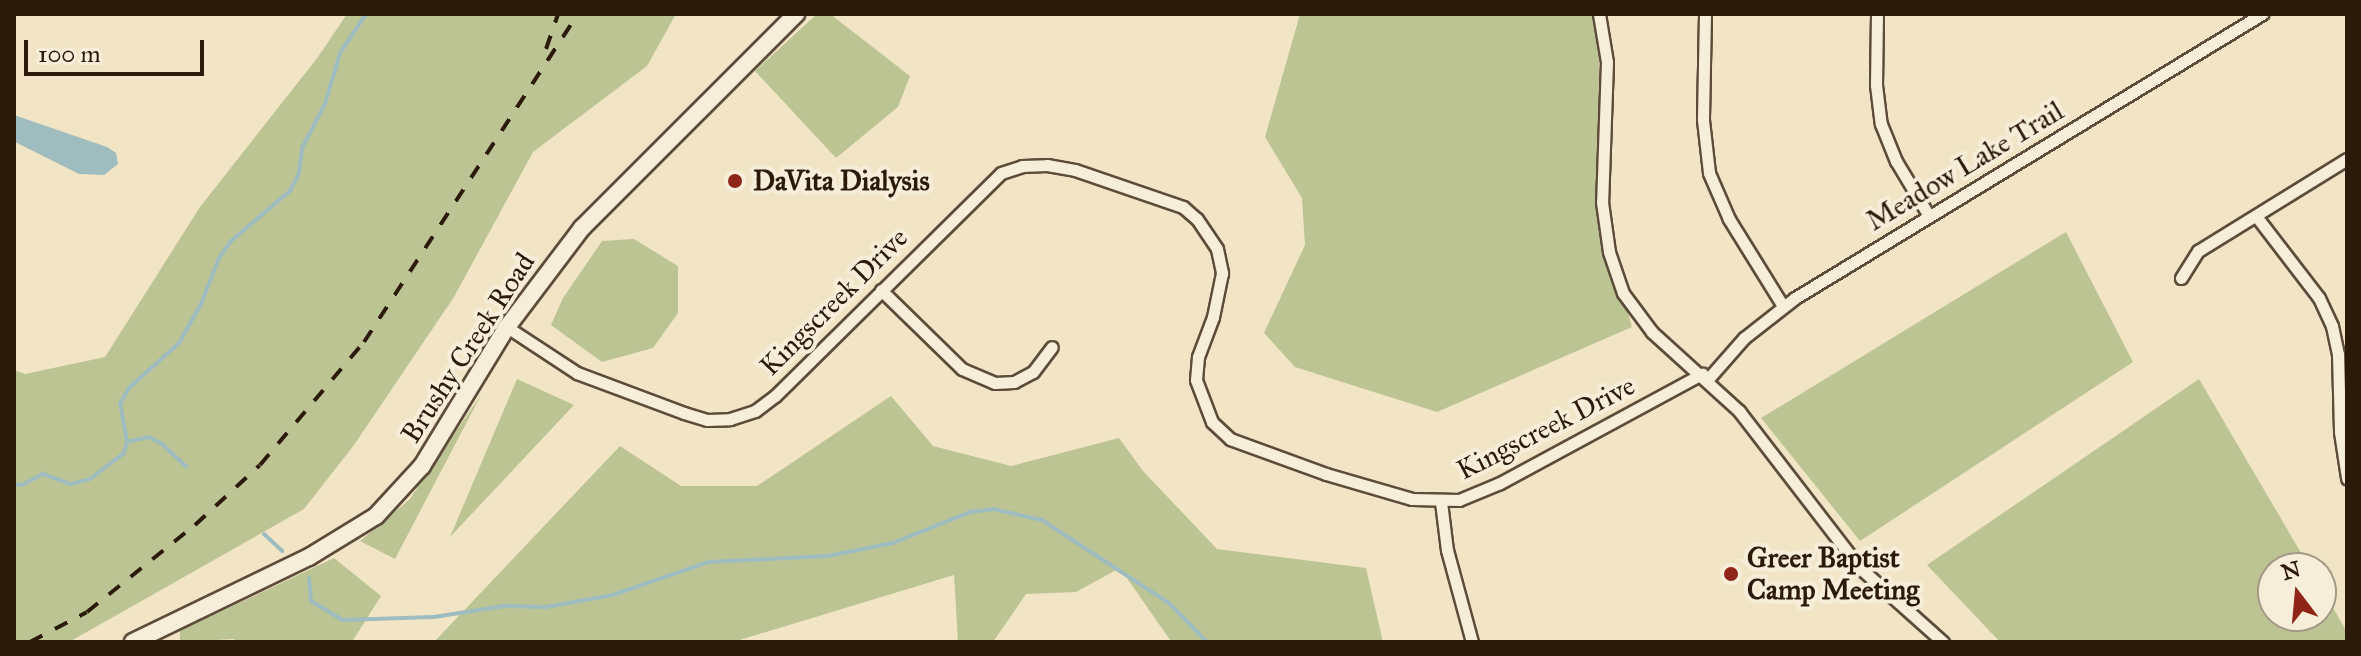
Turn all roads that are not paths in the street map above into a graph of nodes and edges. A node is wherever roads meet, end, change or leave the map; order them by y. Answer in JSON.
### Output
{"nodes":[{"id":1,"x":796,"y":14,"type":"edge"},
{"id":2,"x":1599,"y":14,"type":"edge"},
{"id":3,"x":1705,"y":14,"type":"edge"},
{"id":4,"x":1877,"y":14,"type":"edge"},
{"id":5,"x":2262,"y":14,"type":"edge"},
{"id":6,"x":2347,"y":159,"type":"edge"},
{"id":7,"x":1929,"y":216,"type":"junction"},
{"id":8,"x":2256,"y":216,"type":"junction"},
{"id":9,"x":2181,"y":278,"type":"dead end"},
{"id":10,"x":881,"y":290,"type":"junction"},
{"id":11,"x":1783,"y":306,"type":"junction"},
{"id":12,"x":507,"y":327,"type":"junction"},
{"id":13,"x":1052,"y":347,"type":"dead end"},
{"id":14,"x":1705,"y":377,"type":"junction"},
{"id":15,"x":2347,"y":478,"type":"edge"},
{"id":16,"x":1441,"y":502,"type":"junction"},
{"id":17,"x":133,"y":642,"type":"edge"},
{"id":18,"x":1472,"y":642,"type":"edge"},
{"id":19,"x":1943,"y":642,"type":"edge"}],
"edges":[{"from":1,"to":12,"type":"main road","name":"Brushy Creek Road"},
{"from":2,"to":14,"type":"street"},
{"from":3,"to":11,"type":"street"},
{"from":4,"to":7,"type":"street"},
{"from":5,"to":7,"type":"street","name":"Meadow Lake Trail"},
{"from":6,"to":8,"type":"street"},
{"from":7,"to":11,"type":"street","name":"Meadow Lake Trail"},
{"from":8,"to":9,"type":"street"},
{"from":8,"to":15,"type":"street"},
{"from":10,"to":12,"type":"street","name":"Kingscreek Drive"},
{"from":10,"to":13,"type":"street"},
{"from":10,"to":16,"type":"street","name":"Kingscreek Drive"},
{"from":11,"to":14,"type":"street","name":"Meadow Lake Trail"},
{"from":12,"to":17,"type":"main road","name":"Brushy Creek Road"},
{"from":14,"to":16,"type":"street","name":"Kingscreek Drive"},
{"from":14,"to":19,"type":"street"},
{"from":16,"to":18,"type":"street"}]}
